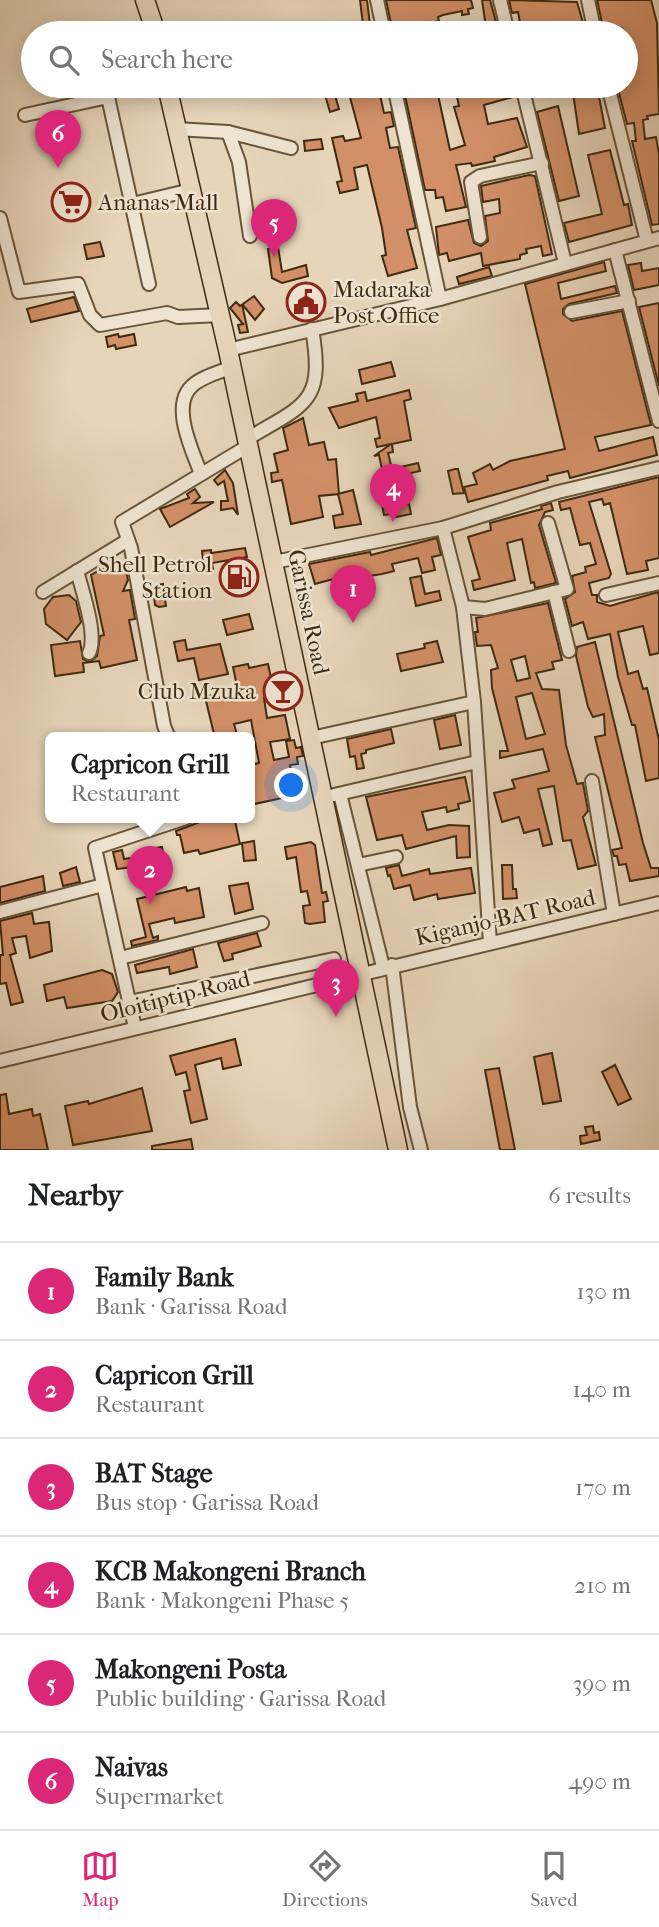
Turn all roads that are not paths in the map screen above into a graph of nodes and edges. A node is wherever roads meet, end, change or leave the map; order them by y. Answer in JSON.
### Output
{"nodes":[{"id":1,"x":145,"y":0,"type":"edge"},
{"id":2,"x":377,"y":0,"type":"edge"},
{"id":3,"x":500,"y":0,"type":"edge"},
{"id":4,"x":587,"y":0,"type":"edge"},
{"id":5,"x":152,"y":21,"type":"edge"},
{"id":6,"x":381,"y":21,"type":"edge"},
{"id":7,"x":505,"y":21,"type":"edge"},
{"id":8,"x":592,"y":21,"type":"edge"},
{"id":9,"x":84,"y":98,"type":"edge"},
{"id":10,"x":109,"y":98,"type":"edge"},
{"id":11,"x":170,"y":98,"type":"edge"},
{"id":12,"x":397,"y":98,"type":"edge"},
{"id":13,"x":525,"y":98,"type":"edge"},
{"id":14,"x":612,"y":98,"type":"edge"},
{"id":15,"x":25,"y":116,"type":"dead end"},
{"id":16,"x":176,"y":129,"type":"junction"},
{"id":17,"x":228,"y":132,"type":"junction"},
{"id":18,"x":291,"y":148,"type":"dead end"},
{"id":19,"x":542,"y":163,"type":"junction"},
{"id":20,"x":191,"y":190,"type":"junction"},
{"id":21,"x":132,"y":204,"type":"junction"},
{"id":22,"x":0,"y":218,"type":"edge"},
{"id":23,"x":250,"y":236,"type":"dead end"},
{"id":24,"x":480,"y":237,"type":"dead end"},
{"id":25,"x":653,"y":239,"type":"edge"},
{"id":26,"x":615,"y":250,"type":"junction"},
{"id":27,"x":565,"y":263,"type":"junction"},
{"id":28,"x":149,"y":284,"type":"dead end"},
{"id":29,"x":440,"y":299,"type":"junction"},
{"id":30,"x":629,"y":301,"type":"junction"},
{"id":31,"x":571,"y":312,"type":"dead end"},
{"id":32,"x":220,"y":315,"type":"junction"},
{"id":33,"x":312,"y":329,"type":"junction"},
{"id":34,"x":230,"y":358,"type":"junction"},
{"id":35,"x":659,"y":421,"type":"edge"},
{"id":36,"x":248,"y":443,"type":"junction"},
{"id":37,"x":659,"y":468,"type":"edge"},
{"id":38,"x":201,"y":474,"type":"junction"},
{"id":39,"x":548,"y":523,"type":"dead end"},
{"id":40,"x":443,"y":528,"type":"junction"},
{"id":41,"x":128,"y":540,"type":"junction"},
{"id":42,"x":274,"y":562,"type":"junction"},
{"id":43,"x":77,"y":571,"type":"junction"},
{"id":44,"x":659,"y":583,"type":"edge"},
{"id":45,"x":43,"y":592,"type":"dead end"},
{"id":46,"x":554,"y":592,"type":"junction"},
{"id":47,"x":606,"y":596,"type":"dead end"},
{"id":48,"x":463,"y":607,"type":"junction"},
{"id":49,"x":569,"y":651,"type":"dead end"},
{"id":50,"x":89,"y":653,"type":"dead end"},
{"id":51,"x":474,"y":702,"type":"junction"},
{"id":52,"x":166,"y":732,"type":"edge"},
{"id":53,"x":311,"y":738,"type":"junction"},
{"id":54,"x":477,"y":762,"type":"junction"},
{"id":55,"x":592,"y":781,"type":"dead end"},
{"id":56,"x":332,"y":796,"type":"junction"},
{"id":57,"x":171,"y":823,"type":"edge"},
{"id":58,"x":397,"y":857,"type":"dead end"},
{"id":59,"x":358,"y":865,"type":"junction"},
{"id":60,"x":103,"y":885,"type":"junction"},
{"id":61,"x":659,"y":903,"type":"edge"},
{"id":62,"x":0,"y":912,"type":"edge"},
{"id":63,"x":614,"y":914,"type":"junction"},
{"id":64,"x":262,"y":923,"type":"dead end"},
{"id":65,"x":490,"y":943,"type":"junction"},
{"id":66,"x":120,"y":958,"type":"junction"},
{"id":67,"x":334,"y":959,"type":"dead end"},
{"id":68,"x":303,"y":965,"type":"junction"},
{"id":69,"x":388,"y":966,"type":"junction"},
{"id":70,"x":360,"y":972,"type":"junction"},
{"id":71,"x":307,"y":985,"type":"junction"},
{"id":72,"x":130,"y":1002,"type":"junction"},
{"id":73,"x":135,"y":1028,"type":"junction"},
{"id":74,"x":0,"y":1061,"type":"edge"},
{"id":75,"x":398,"y":1150,"type":"edge"},
{"id":76,"x":421,"y":1150,"type":"edge"}],
"edges":[{"from":1,"to":5,"type":"highway"},
{"from":2,"to":6,"type":"street"},
{"from":3,"to":7,"type":"street"},
{"from":4,"to":8,"type":"street"},
{"from":9,"to":15,"type":"street"},
{"from":10,"to":21,"type":"street"},
{"from":11,"to":16,"type":"highway","name":"Garissa Road"},
{"from":12,"to":29,"type":"street"},
{"from":13,"to":19,"type":"street"},
{"from":14,"to":25,"type":"street"},
{"from":16,"to":17,"type":"street"},
{"from":16,"to":20,"type":"highway","name":"Garissa Road"},
{"from":17,"to":18,"type":"street"},
{"from":17,"to":23,"type":"street"},
{"from":19,"to":24,"type":"street"},
{"from":19,"to":27,"type":"street"},
{"from":20,"to":21,"type":"street"},
{"from":20,"to":32,"type":"highway","name":"Garissa Road"},
{"from":21,"to":28,"type":"street"},
{"from":22,"to":32,"type":"street"},
{"from":25,"to":26,"type":"street"},
{"from":26,"to":27,"type":"street"},
{"from":26,"to":30,"type":"street"},
{"from":27,"to":29,"type":"street"},
{"from":29,"to":33,"type":"street"},
{"from":30,"to":31,"type":"street"},
{"from":30,"to":35,"type":"street"},
{"from":32,"to":34,"type":"highway","name":"Garissa Road"},
{"from":33,"to":34,"type":"street"},
{"from":33,"to":36,"type":"street"},
{"from":34,"to":36,"type":"highway","name":"Garissa Road"},
{"from":34,"to":38,"type":"street"},
{"from":36,"to":38,"type":"street"},
{"from":36,"to":42,"type":"highway","name":"Garissa Road"},
{"from":37,"to":40,"type":"street"},
{"from":38,"to":41,"type":"street"},
{"from":39,"to":46,"type":"street"},
{"from":40,"to":42,"type":"street"},
{"from":40,"to":48,"type":"street"},
{"from":41,"to":43,"type":"street"},
{"from":41,"to":52,"type":"street"},
{"from":42,"to":53,"type":"highway","name":"Garissa Road"},
{"from":43,"to":45,"type":"street"},
{"from":43,"to":50,"type":"street"},
{"from":44,"to":47,"type":"street"},
{"from":46,"to":48,"type":"street"},
{"from":46,"to":49,"type":"street"},
{"from":48,"to":51,"type":"street"},
{"from":51,"to":53,"type":"street"},
{"from":51,"to":54,"type":"street"},
{"from":53,"to":56,"type":"highway","name":"Garissa Road"},
{"from":54,"to":56,"type":"street"},
{"from":54,"to":65,"type":"street"},
{"from":55,"to":63,"type":"street"},
{"from":56,"to":59,"type":"street"},
{"from":56,"to":70,"type":"highway","name":"Garissa Road"},
{"from":57,"to":60,"type":"street"},
{"from":58,"to":59,"type":"street"},
{"from":59,"to":69,"type":"street"},
{"from":60,"to":62,"type":"street"},
{"from":60,"to":66,"type":"street"},
{"from":61,"to":63,"type":"street","name":"Kiganjo-BAT Road"},
{"from":63,"to":65,"type":"street","name":"Kiganjo-BAT Road"},
{"from":64,"to":66,"type":"street"},
{"from":65,"to":69,"type":"street","name":"Kiganjo-BAT Road"},
{"from":66,"to":72,"type":"street"},
{"from":67,"to":68,"type":"street"},
{"from":68,"to":71,"type":"street"},
{"from":68,"to":72,"type":"street"},
{"from":69,"to":70,"type":"street","name":"Kiganjo-BAT Road"},
{"from":69,"to":76,"type":"street"},
{"from":70,"to":71,"type":"street","name":"Oloitiptip Road"},
{"from":70,"to":75,"type":"highway","name":"Garissa Road"},
{"from":71,"to":73,"type":"street","name":"Oloitiptip Road"},
{"from":72,"to":73,"type":"street"},
{"from":73,"to":74,"type":"street","name":"Oloitiptip Road"}]}
